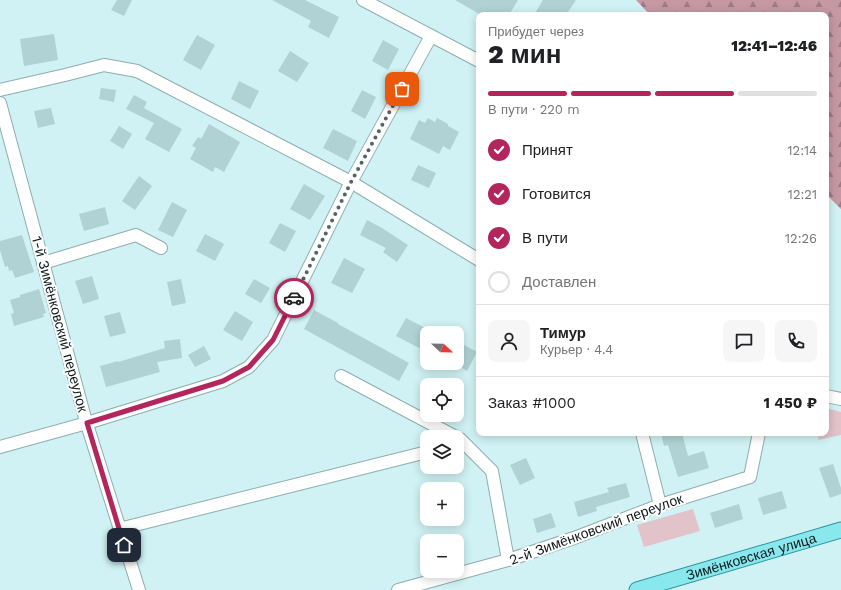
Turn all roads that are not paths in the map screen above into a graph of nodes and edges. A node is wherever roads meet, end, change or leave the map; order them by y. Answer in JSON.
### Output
{"nodes":[{"id":1,"x":363,"y":0,"type":"edge"},
{"id":2,"x":431,"y":36,"type":"junction"},
{"id":3,"x":476,"y":59,"type":"edge"},
{"id":4,"x":0,"y":90,"type":"edge"},
{"id":5,"x":0,"y":103,"type":"edge"},
{"id":6,"x":351,"y":182,"type":"junction"},
{"id":7,"x":161,"y":248,"type":"dead end"},
{"id":8,"x":476,"y":258,"type":"edge"},
{"id":9,"x":43,"y":262,"type":"junction"},
{"id":10,"x":341,"y":376,"type":"dead end"},
{"id":11,"x":829,"y":397,"type":"edge"},
{"id":12,"x":841,"y":399,"type":"edge"},
{"id":13,"x":87,"y":423,"type":"junction"},
{"id":14,"x":441,"y":430,"type":"edge"},
{"id":15,"x":643,"y":436,"type":"edge"},
{"id":16,"x":758,"y":436,"type":"edge"},
{"id":17,"x":464,"y":445,"type":"edge"},
{"id":18,"x":0,"y":447,"type":"edge"},
{"id":19,"x":420,"y":454,"type":"edge"},
{"id":20,"x":660,"y":505,"type":"junction"},
{"id":21,"x":119,"y":530,"type":"junction"},
{"id":22,"x":841,"y":530,"type":"edge"},
{"id":23,"x":508,"y":560,"type":"junction"},
{"id":24,"x":139,"y":590,"type":"edge"},
{"id":25,"x":398,"y":590,"type":"edge"},
{"id":26,"x":637,"y":590,"type":"edge"}],
"edges":[{"from":1,"to":2,"type":"lane"},
{"from":2,"to":3,"type":"lane"},
{"from":2,"to":6,"type":"lane"},
{"from":4,"to":6,"type":"lane"},
{"from":5,"to":9,"type":"lane","name":"1-й Зимёнковский переулок"},
{"from":6,"to":8,"type":"lane"},
{"from":6,"to":13,"type":"lane"},
{"from":7,"to":9,"type":"lane"},
{"from":9,"to":13,"type":"lane","name":"1-й Зимёнковский переулок"},
{"from":10,"to":14,"type":"lane"},
{"from":11,"to":12,"type":"lane"},
{"from":13,"to":18,"type":"lane"},
{"from":13,"to":21,"type":"lane","name":"1-й Зимёнковский переулок"},
{"from":15,"to":20,"type":"lane"},
{"from":16,"to":20,"type":"lane","name":"2-й Зимёнковский переулок"},
{"from":17,"to":23,"type":"lane"},
{"from":19,"to":21,"type":"lane"},
{"from":20,"to":23,"type":"lane","name":"2-й Зимёнковский переулок"},
{"from":21,"to":24,"type":"lane","name":"1-й Зимёнковский переулок"},
{"from":22,"to":26,"type":"main road","name":"Зимёнковская улица"},
{"from":23,"to":25,"type":"lane","name":"2-й Зимёнковский переулок"}]}
